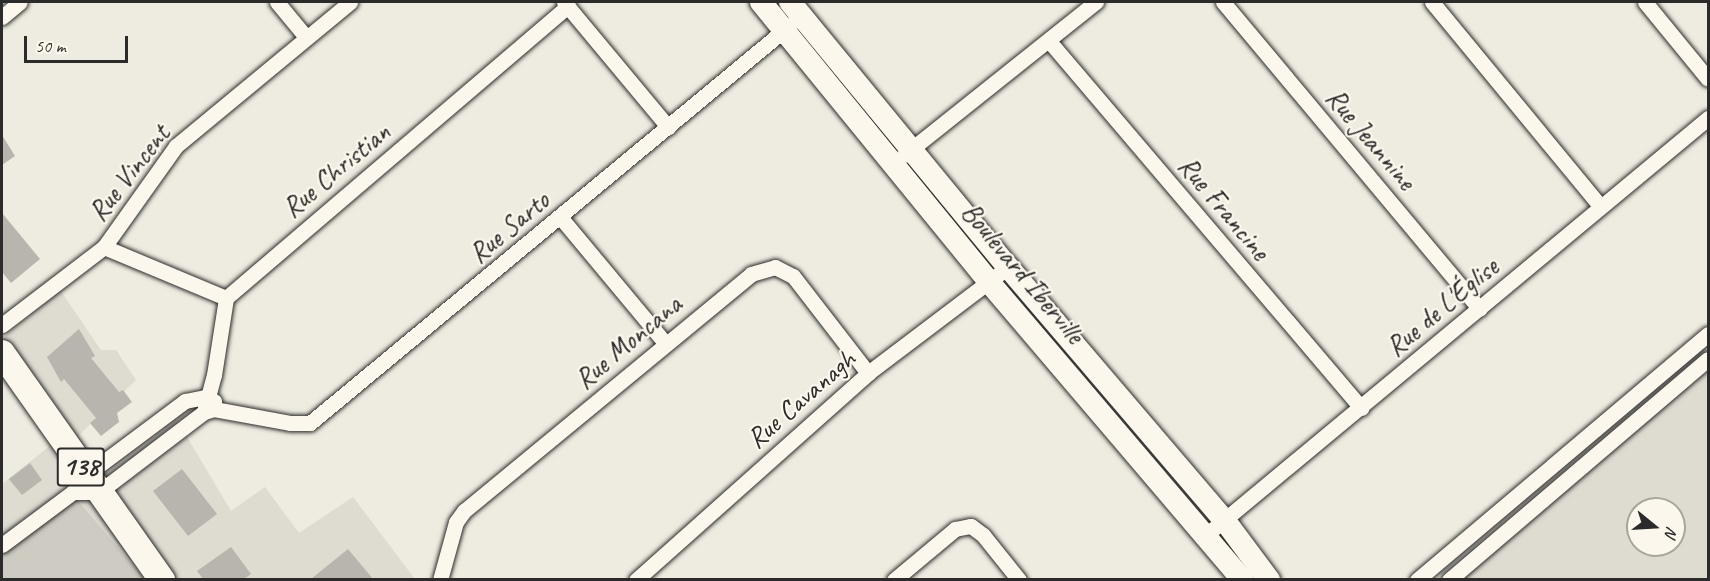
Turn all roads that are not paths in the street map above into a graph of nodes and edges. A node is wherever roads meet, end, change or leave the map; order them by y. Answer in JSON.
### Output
{"nodes":[{"id":1,"x":20,"y":2,"type":"edge"},
{"id":2,"x":277,"y":2,"type":"edge"},
{"id":3,"x":350,"y":2,"type":"edge"},
{"id":4,"x":761,"y":2,"type":"edge"},
{"id":5,"x":1096,"y":2,"type":"edge"},
{"id":6,"x":1223,"y":2,"type":"edge"},
{"id":7,"x":1432,"y":2,"type":"edge"},
{"id":8,"x":1645,"y":2,"type":"edge"},
{"id":9,"x":566,"y":4,"type":"edge"},
{"id":10,"x":795,"y":9,"type":"edge"},
{"id":11,"x":2,"y":17,"type":"edge"},
{"id":12,"x":784,"y":30,"type":"junction"},
{"id":13,"x":306,"y":37,"type":"junction"},
{"id":14,"x":1049,"y":41,"type":"junction"},
{"id":15,"x":1708,"y":79,"type":"edge"},
{"id":16,"x":1708,"y":118,"type":"edge"},
{"id":17,"x":668,"y":128,"type":"junction"},
{"id":18,"x":903,"y":156,"type":"junction"},
{"id":19,"x":1600,"y":206,"type":"junction"},
{"id":20,"x":561,"y":218,"type":"junction"},
{"id":21,"x":104,"y":247,"type":"junction"},
{"id":22,"x":1008,"y":267,"type":"junction"},
{"id":23,"x":989,"y":282,"type":"junction"},
{"id":24,"x":226,"y":298,"type":"junction"},
{"id":25,"x":1480,"y":309,"type":"junction"},
{"id":26,"x":2,"y":325,"type":"edge"},
{"id":27,"x":1708,"y":334,"type":"edge"},
{"id":28,"x":665,"y":343,"type":"junction"},
{"id":29,"x":2,"y":353,"type":"edge"},
{"id":30,"x":1708,"y":359,"type":"edge"},
{"id":31,"x":868,"y":374,"type":"junction"},
{"id":32,"x":206,"y":405,"type":"junction"},
{"id":33,"x":1361,"y":408,"type":"junction"},
{"id":34,"x":86,"y":486,"type":"junction"},
{"id":35,"x":1225,"y":521,"type":"junction"},
{"id":36,"x":1206,"y":535,"type":"junction"},
{"id":37,"x":2,"y":545,"type":"edge"},
{"id":38,"x":162,"y":579,"type":"edge"},
{"id":39,"x":440,"y":579,"type":"edge"},
{"id":40,"x":636,"y":579,"type":"edge"},
{"id":41,"x":894,"y":579,"type":"edge"},
{"id":42,"x":1019,"y":579,"type":"edge"},
{"id":43,"x":1244,"y":579,"type":"edge"},
{"id":44,"x":1269,"y":579,"type":"edge"},
{"id":45,"x":1417,"y":579,"type":"edge"},
{"id":46,"x":1449,"y":579,"type":"edge"}],
"edges":[{"from":1,"to":11,"type":"street"},
{"from":2,"to":13,"type":"street"},
{"from":3,"to":13,"type":"street","name":"Rue Vincent"},
{"from":4,"to":12,"type":"street","name":"Boulevard Iberville"},
{"from":5,"to":14,"type":"street"},
{"from":6,"to":25,"type":"street","name":"Rue Jeannine"},
{"from":7,"to":19,"type":"street"},
{"from":8,"to":15,"type":"street"},
{"from":9,"to":17,"type":"street"},
{"from":9,"to":24,"type":"street","name":"Rue Christian"},
{"from":10,"to":12,"type":"street","name":"Rue Sarto"},
{"from":10,"to":18,"type":"street","name":"Boulevard Iberville"},
{"from":12,"to":17,"type":"street","name":"Rue Sarto"},
{"from":12,"to":18,"type":"street","name":"Boulevard Iberville"},
{"from":13,"to":21,"type":"street","name":"Rue Vincent"},
{"from":14,"to":18,"type":"street"},
{"from":14,"to":33,"type":"street","name":"Rue Francine"},
{"from":16,"to":19,"type":"street","name":"Rue de L'Église"},
{"from":17,"to":20,"type":"street","name":"Rue Sarto"},
{"from":18,"to":22,"type":"street","name":"Boulevard Iberville"},
{"from":18,"to":23,"type":"street","name":"Boulevard Iberville"},
{"from":19,"to":25,"type":"street","name":"Rue de L'Église"},
{"from":20,"to":28,"type":"street"},
{"from":20,"to":32,"type":"street","name":"Rue Sarto"},
{"from":21,"to":24,"type":"street"},
{"from":21,"to":26,"type":"street","name":"Rue Vincent"},
{"from":22,"to":23,"type":"street","name":"Rue Cavanagh"},
{"from":22,"to":35,"type":"street","name":"Boulevard Iberville"},
{"from":23,"to":31,"type":"street","name":"Rue Cavanagh"},
{"from":23,"to":36,"type":"street","name":"Boulevard Iberville"},
{"from":24,"to":32,"type":"street"},
{"from":25,"to":33,"type":"street","name":"Rue de L'Église"},
{"from":27,"to":45,"type":"street"},
{"from":28,"to":31,"type":"street","name":"Rue Moncana"},
{"from":28,"to":39,"type":"street","name":"Rue Moncana"},
{"from":29,"to":34,"type":"main road","number":"138"},
{"from":30,"to":46,"type":"street"},
{"from":31,"to":40,"type":"street","name":"Rue Cavanagh"},
{"from":32,"to":34,"type":"street"},
{"from":32,"to":34,"type":"street"},
{"from":33,"to":35,"type":"street","name":"Rue de L'Église"},
{"from":34,"to":37,"type":"street"},
{"from":34,"to":38,"type":"main road","number":"138"},
{"from":35,"to":36,"type":"street","name":"Rue de L'Église"},
{"from":35,"to":44,"type":"street","name":"Boulevard Iberville"},
{"from":36,"to":43,"type":"street","name":"Boulevard Iberville"},
{"from":41,"to":42,"type":"street"}]}
